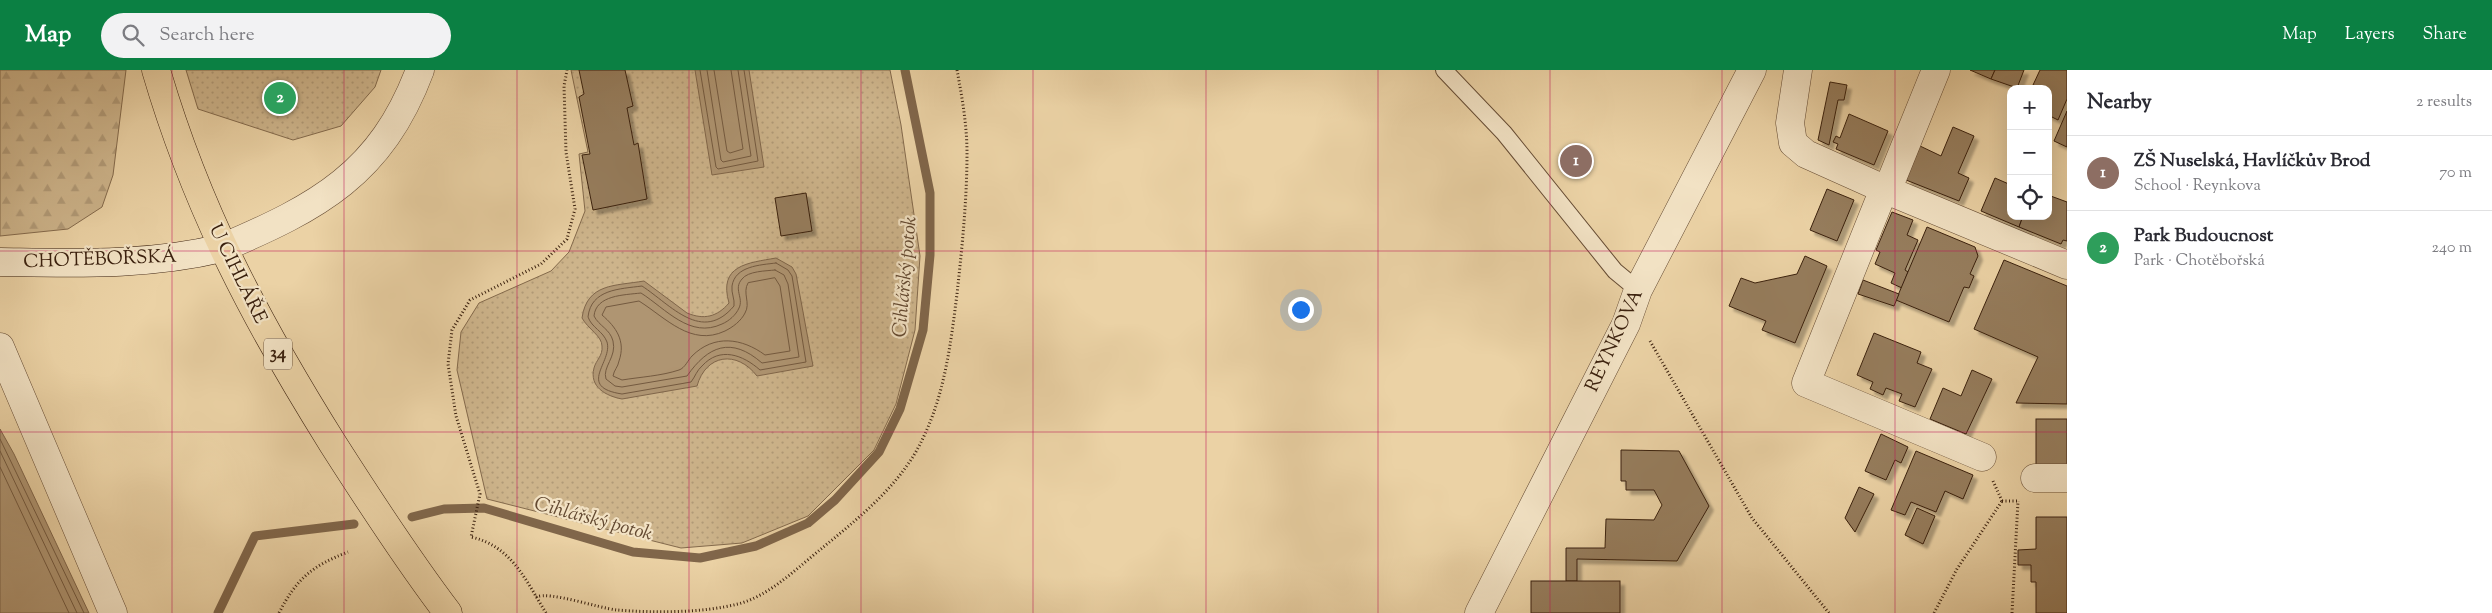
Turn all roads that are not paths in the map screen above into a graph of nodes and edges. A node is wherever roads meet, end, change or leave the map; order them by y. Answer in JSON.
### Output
{"nodes":[{"id":1,"x":156,"y":70,"type":"edge"},
{"id":2,"x":420,"y":70,"type":"edge"},
{"id":3,"x":1444,"y":70,"type":"edge"},
{"id":4,"x":1752,"y":70,"type":"edge"},
{"id":5,"x":1798,"y":70,"type":"edge"},
{"id":6,"x":1936,"y":70,"type":"edge"},
{"id":7,"x":1885,"y":190,"type":"junction"},
{"id":8,"x":222,"y":248,"type":"junction"},
{"id":9,"x":0,"y":262,"type":"edge"},
{"id":10,"x":2067,"y":266,"type":"edge"},
{"id":11,"x":1638,"y":290,"type":"junction"},
{"id":12,"x":0,"y":347,"type":"edge"},
{"id":13,"x":1982,"y":457,"type":"dead end"},
{"id":14,"x":2035,"y":478,"type":"dead end"},
{"id":15,"x":2067,"y":478,"type":"edge"},
{"id":16,"x":113,"y":613,"type":"edge"},
{"id":17,"x":448,"y":613,"type":"edge"},
{"id":18,"x":1479,"y":613,"type":"edge"}],
"edges":[{"from":1,"to":8,"type":"main road","name":"U CIHLÁŘE","number":"34"},
{"from":2,"to":8,"type":"street","name":"CHOTĚBOŘSKÁ"},
{"from":3,"to":11,"type":"lane"},
{"from":4,"to":11,"type":"street","name":"REYNKOVA"},
{"from":5,"to":7,"type":"street"},
{"from":6,"to":7,"type":"street"},
{"from":7,"to":10,"type":"street"},
{"from":7,"to":13,"type":"street"},
{"from":8,"to":9,"type":"street","name":"CHOTĚBOŘSKÁ"},
{"from":8,"to":17,"type":"main road","name":"U CIHLÁŘE","number":"34"},
{"from":11,"to":18,"type":"street","name":"REYNKOVA"},
{"from":12,"to":16,"type":"street"},
{"from":14,"to":15,"type":"street"}]}
